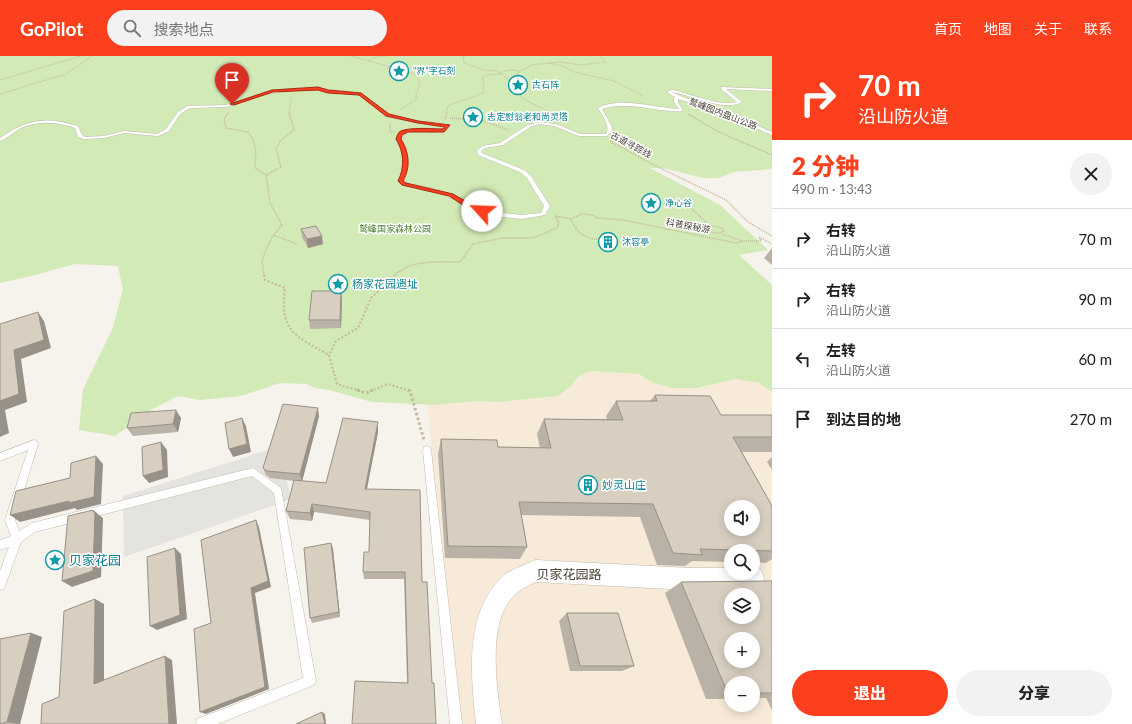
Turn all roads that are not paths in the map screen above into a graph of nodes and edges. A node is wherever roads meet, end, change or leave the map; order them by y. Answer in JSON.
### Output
{"nodes":[{"id":1,"x":772,"y":90,"type":"edge"},
{"id":2,"x":681,"y":99,"type":"junction"},
{"id":3,"x":772,"y":134,"type":"edge"},
{"id":4,"x":0,"y":140,"type":"edge"},
{"id":5,"x":427,"y":450,"type":"road end"},
{"id":6,"x":0,"y":457,"type":"edge"},
{"id":7,"x":17,"y":539,"type":"junction"},
{"id":8,"x":0,"y":545,"type":"edge"},
{"id":9,"x":724,"y":578,"type":"edge"},
{"id":10,"x":0,"y":585,"type":"edge"},
{"id":11,"x":202,"y":724,"type":"edge"},
{"id":12,"x":456,"y":724,"type":"edge"},
{"id":13,"x":489,"y":724,"type":"edge"}],
"edges":[{"from":1,"to":2,"type":"lane"},
{"from":2,"to":3,"type":"lane","name":"鹫峰园内盘山公路"},
{"from":2,"to":4,"type":"lane","name":"鹫峰园内盘山公路"},
{"from":5,"to":12,"type":"lane"},
{"from":6,"to":7,"type":"lane"},
{"from":7,"to":8,"type":"lane"},
{"from":7,"to":10,"type":"lane"},
{"from":7,"to":11,"type":"lane"},
{"from":9,"to":13,"type":"street","name":"贝家花园路"}]}
